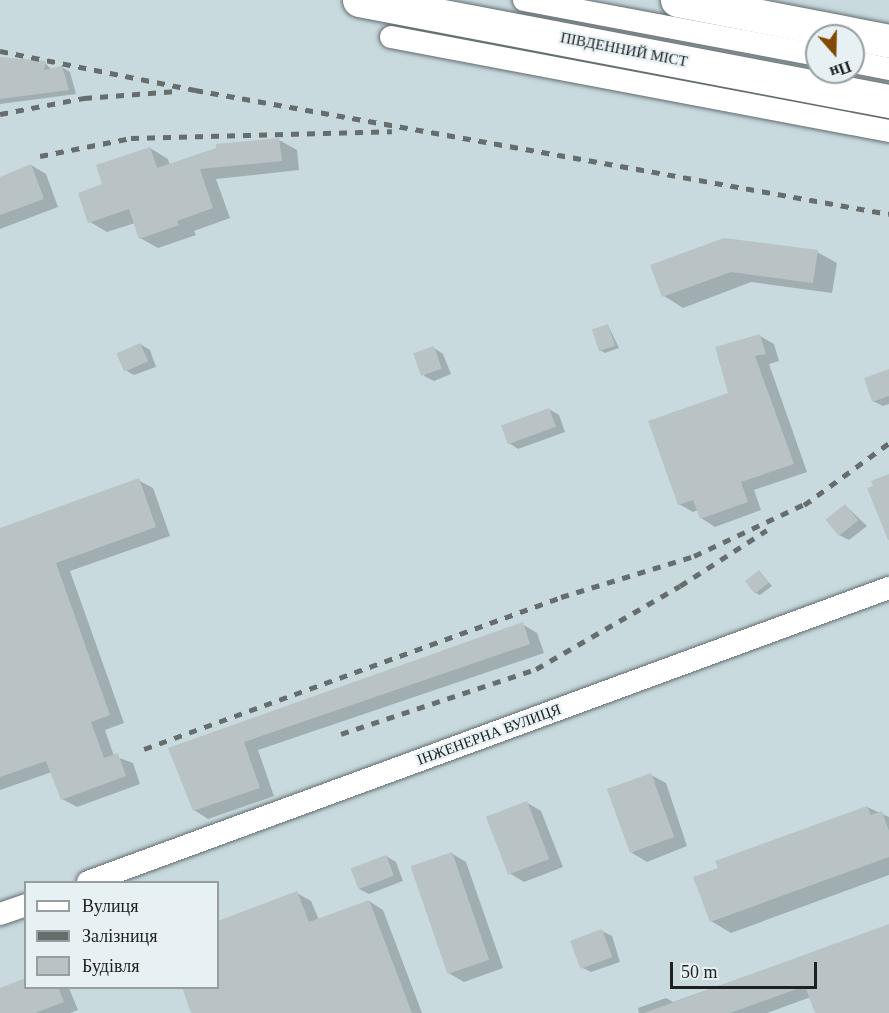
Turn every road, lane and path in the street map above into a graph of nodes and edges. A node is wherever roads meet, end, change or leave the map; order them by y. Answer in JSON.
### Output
{"nodes":[{"id":1,"x":359,"y":0,"type":"edge"},
{"id":2,"x":524,"y":0,"type":"edge"},
{"id":3,"x":677,"y":0,"type":"edge"},
{"id":4,"x":391,"y":37,"type":"dead end"},
{"id":5,"x":889,"y":41,"type":"edge"},
{"id":6,"x":805,"y":53,"type":"edge"},
{"id":7,"x":865,"y":64,"type":"edge"},
{"id":8,"x":889,"y":69,"type":"edge"},
{"id":9,"x":889,"y":101,"type":"edge"},
{"id":10,"x":889,"y":131,"type":"edge"},
{"id":11,"x":889,"y":588,"type":"edge"},
{"id":12,"x":91,"y":881,"type":"edge"},
{"id":13,"x":24,"y":906,"type":"edge"},
{"id":14,"x":0,"y":914,"type":"edge"}],
"edges":[{"from":1,"to":9,"type":"highway","name":"ПІВДЕННИЙ МІСТ"},
{"from":2,"to":6,"type":"street"},
{"from":3,"to":5,"type":"highway"},
{"from":4,"to":10,"type":"street"},
{"from":7,"to":8,"type":"street"},
{"from":11,"to":12,"type":"street","name":"ІНЖЕНЕРНА ВУЛИЦЯ"},
{"from":13,"to":14,"type":"street"}]}
